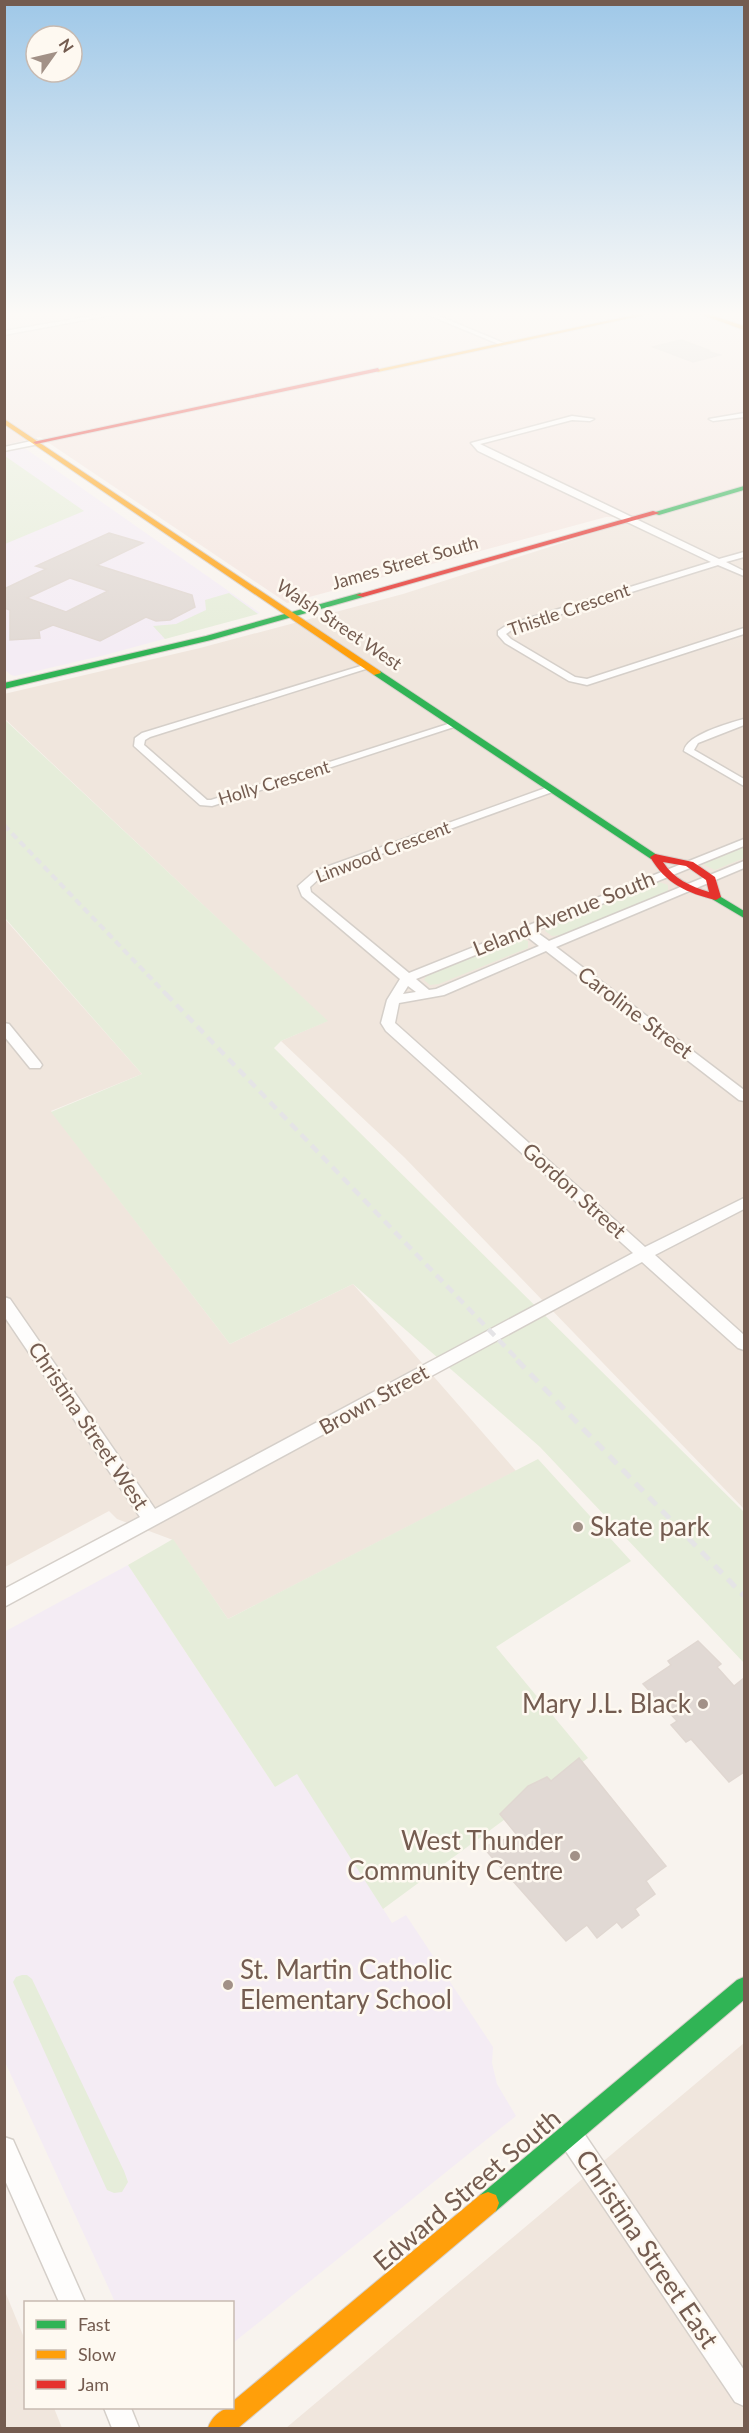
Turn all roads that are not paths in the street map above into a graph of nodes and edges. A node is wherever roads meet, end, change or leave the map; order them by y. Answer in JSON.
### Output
{"nodes":[{"id":1,"x":14,"y":428,"type":"edge"},
{"id":2,"x":105,"y":428,"type":"edge"},
{"id":3,"x":535,"y":428,"type":"edge"},
{"id":4,"x":36,"y":442,"type":"junction"},
{"id":5,"x":4,"y":449,"type":"edge"},
{"id":6,"x":744,"y":488,"type":"edge"},
{"id":7,"x":631,"y":519,"type":"junction"},
{"id":8,"x":744,"y":554,"type":"edge"},
{"id":9,"x":720,"y":562,"type":"junction"},
{"id":10,"x":744,"y":574,"type":"edge"},
{"id":11,"x":292,"y":614,"type":"junction"},
{"id":12,"x":744,"y":631,"type":"edge"},
{"id":13,"x":367,"y":667,"type":"junction"},
{"id":14,"x":8,"y":683,"type":"edge"},
{"id":15,"x":744,"y":722,"type":"edge"},
{"id":16,"x":455,"y":725,"type":"junction"},
{"id":17,"x":744,"y":783,"type":"edge"},
{"id":18,"x":551,"y":789,"type":"junction"},
{"id":19,"x":744,"y":842,"type":"edge"},
{"id":20,"x":655,"y":857,"type":"junction"},
{"id":21,"x":689,"y":864,"type":"junction"},
{"id":22,"x":744,"y":864,"type":"edge"},
{"id":23,"x":663,"y":874,"type":"junction"},
{"id":24,"x":711,"y":879,"type":"junction"},
{"id":25,"x":685,"y":890,"type":"junction"},
{"id":26,"x":716,"y":897,"type":"junction"},
{"id":27,"x":744,"y":915,"type":"edge"},
{"id":28,"x":525,"y":929,"type":"junction"},
{"id":29,"x":547,"y":946,"type":"junction"},
{"id":30,"x":407,"y":978,"type":"junction"},
{"id":31,"x":426,"y":994,"type":"junction"},
{"id":32,"x":393,"y":1000,"type":"junction"},
{"id":33,"x":4,"y":1027,"type":"edge"},
{"id":34,"x":35,"y":1065,"type":"dead end"},
{"id":35,"x":744,"y":1097,"type":"edge"},
{"id":36,"x":744,"y":1203,"type":"edge"},
{"id":37,"x":645,"y":1254,"type":"junction"},
{"id":38,"x":4,"y":1303,"type":"edge"},
{"id":39,"x":744,"y":1344,"type":"edge"},
{"id":40,"x":152,"y":1520,"type":"junction"},
{"id":41,"x":4,"y":1599,"type":"edge"},
{"id":42,"x":744,"y":1987,"type":"edge"},
{"id":43,"x":570,"y":2135,"type":"junction"},
{"id":44,"x":4,"y":2149,"type":"edge"},
{"id":45,"x":72,"y":2301,"type":"edge"},
{"id":46,"x":744,"y":2393,"type":"edge"},
{"id":47,"x":117,"y":2409,"type":"edge"},
{"id":48,"x":126,"y":2428,"type":"edge"},
{"id":49,"x":220,"y":2428,"type":"edge"}],
"edges":[{"from":1,"to":4,"type":"street","name":"Walsh Street West"},
{"from":2,"to":4,"type":"street"},
{"from":3,"to":7,"type":"street"},
{"from":4,"to":5,"type":"street"},
{"from":4,"to":11,"type":"street","name":"Walsh Street West"},
{"from":6,"to":7,"type":"street","name":"James Street South"},
{"from":7,"to":9,"type":"street"},
{"from":7,"to":11,"type":"street","name":"James Street South"},
{"from":8,"to":9,"type":"street"},
{"from":9,"to":10,"type":"street"},
{"from":9,"to":12,"type":"street","name":"Thistle Crescent"},
{"from":11,"to":13,"type":"street","name":"Walsh Street West"},
{"from":11,"to":14,"type":"street","name":"James Street South"},
{"from":13,"to":16,"type":"street","name":"Walsh Street West"},
{"from":13,"to":16,"type":"street","name":"Holly Crescent"},
{"from":15,"to":17,"type":"street"},
{"from":16,"to":18,"type":"street","name":"Walsh Street West"},
{"from":18,"to":20,"type":"street","name":"Walsh Street West"},
{"from":18,"to":30,"type":"street","name":"Linwood Crescent"},
{"from":19,"to":21,"type":"street","name":"Leland Avenue South"},
{"from":20,"to":21,"type":"street","name":"Walsh Street West"},
{"from":20,"to":23,"type":"street"},
{"from":21,"to":23,"type":"street","name":"Leland Avenue South"},
{"from":21,"to":24,"type":"street","name":"Walsh Street West"},
{"from":22,"to":24,"type":"street","name":"Leland Avenue South"},
{"from":23,"to":25,"type":"street"},
{"from":23,"to":28,"type":"street","name":"Leland Avenue South"},
{"from":24,"to":25,"type":"street","name":"Leland Avenue South"},
{"from":24,"to":26,"type":"street"},
{"from":25,"to":26,"type":"street"},
{"from":25,"to":29,"type":"street","name":"Leland Avenue South"},
{"from":26,"to":27,"type":"street"},
{"from":28,"to":29,"type":"street","name":"Caroline Street"},
{"from":28,"to":30,"type":"street","name":"Leland Avenue South"},
{"from":29,"to":31,"type":"street","name":"Leland Avenue South"},
{"from":29,"to":35,"type":"street","name":"Caroline Street"},
{"from":30,"to":31,"type":"street","name":"Linwood Crescent"},
{"from":30,"to":32,"type":"street"},
{"from":31,"to":32,"type":"street","name":"Leland Avenue South"},
{"from":32,"to":37,"type":"street","name":"Gordon Street"},
{"from":33,"to":34,"type":"street"},
{"from":36,"to":37,"type":"street","name":"Brown Street"},
{"from":37,"to":39,"type":"street","name":"Gordon Street"},
{"from":37,"to":40,"type":"street","name":"Brown Street"},
{"from":38,"to":40,"type":"street","name":"Christina Street West"},
{"from":40,"to":41,"type":"street","name":"Brown Street"},
{"from":42,"to":43,"type":"street","name":"Edward Street South"},
{"from":43,"to":46,"type":"street","name":"Christina Street East"},
{"from":43,"to":49,"type":"street","name":"Edward Street South"},
{"from":44,"to":45,"type":"street"},
{"from":47,"to":48,"type":"street"}]}
